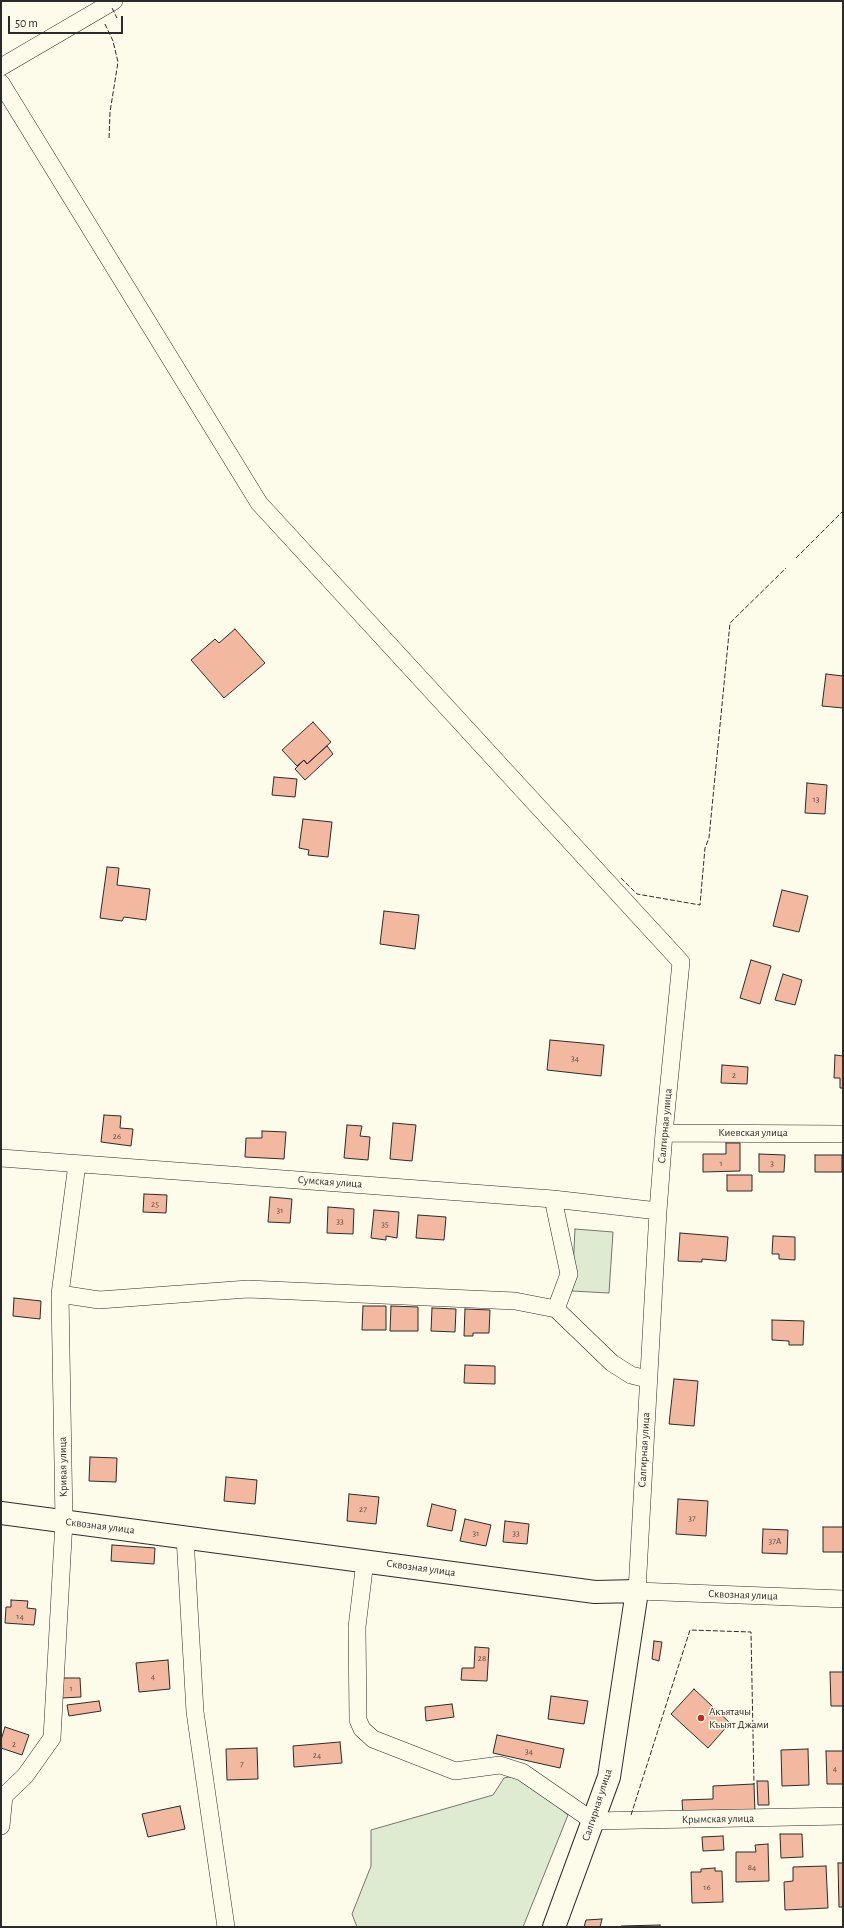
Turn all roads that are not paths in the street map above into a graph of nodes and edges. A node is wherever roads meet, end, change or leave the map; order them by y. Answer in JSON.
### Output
{"nodes":[{"id":1,"x":114,"y":1,"type":"edge"},
{"id":2,"x":1,"y":67,"type":"edge"},
{"id":3,"x":1,"y":83,"type":"edge"},
{"id":4,"x":664,"y":1133,"type":"junction"},
{"id":5,"x":843,"y":1134,"type":"edge"},
{"id":6,"x":1,"y":1158,"type":"edge"},
{"id":7,"x":77,"y":1164,"type":"junction"},
{"id":8,"x":553,"y":1199,"type":"junction"},
{"id":9,"x":658,"y":1211,"type":"junction"},
{"id":10,"x":60,"y":1294,"type":"junction"},
{"id":11,"x":556,"y":1309,"type":"junction"},
{"id":12,"x":647,"y":1379,"type":"junction"},
{"id":13,"x":1,"y":1513,"type":"edge"},
{"id":14,"x":64,"y":1521,"type":"junction"},
{"id":15,"x":185,"y":1537,"type":"junction"},
{"id":16,"x":365,"y":1561,"type":"junction"},
{"id":17,"x":637,"y":1591,"type":"junction"},
{"id":18,"x":843,"y":1599,"type":"edge"},
{"id":19,"x":2,"y":1796,"type":"edge"},
{"id":20,"x":843,"y":1816,"type":"edge"},
{"id":21,"x":593,"y":1821,"type":"junction"},
{"id":22,"x":1,"y":1826,"type":"edge"},
{"id":23,"x":226,"y":1927,"type":"edge"},
{"id":24,"x":554,"y":1927,"type":"edge"}],
"edges":[{"from":1,"to":2,"type":"street"},
{"from":3,"to":4,"type":"street","name":"Салгирная улица"},
{"from":4,"to":5,"type":"street","name":"Киевская улица"},
{"from":4,"to":9,"type":"street","name":"Салгирная улица"},
{"from":6,"to":7,"type":"street","name":"Сумская улица"},
{"from":7,"to":8,"type":"street","name":"Сумская улица"},
{"from":7,"to":10,"type":"street","name":"Кривая улица"},
{"from":8,"to":9,"type":"street","name":"Сумская улица"},
{"from":8,"to":11,"type":"street"},
{"from":9,"to":12,"type":"street","name":"Салгирная улица"},
{"from":10,"to":11,"type":"street"},
{"from":10,"to":14,"type":"street","name":"Кривая улица"},
{"from":11,"to":12,"type":"street"},
{"from":12,"to":17,"type":"street","name":"Салгирная улица"},
{"from":13,"to":14,"type":"main road","name":"Сквозная улица"},
{"from":14,"to":15,"type":"main road","name":"Сквозная улица"},
{"from":14,"to":19,"type":"street","name":"Кривая улица"},
{"from":15,"to":16,"type":"main road","name":"Сквозная улица"},
{"from":15,"to":23,"type":"street"},
{"from":16,"to":17,"type":"main road","name":"Сквозная улица"},
{"from":16,"to":21,"type":"street"},
{"from":17,"to":18,"type":"street","name":"Сквозная улица"},
{"from":17,"to":21,"type":"main road","name":"Салгирная улица"},
{"from":19,"to":22,"type":"street","name":"Кривая улица"},
{"from":20,"to":21,"type":"street","name":"Крымская улица"},
{"from":21,"to":24,"type":"main road","name":"Салгирная улица"}]}
